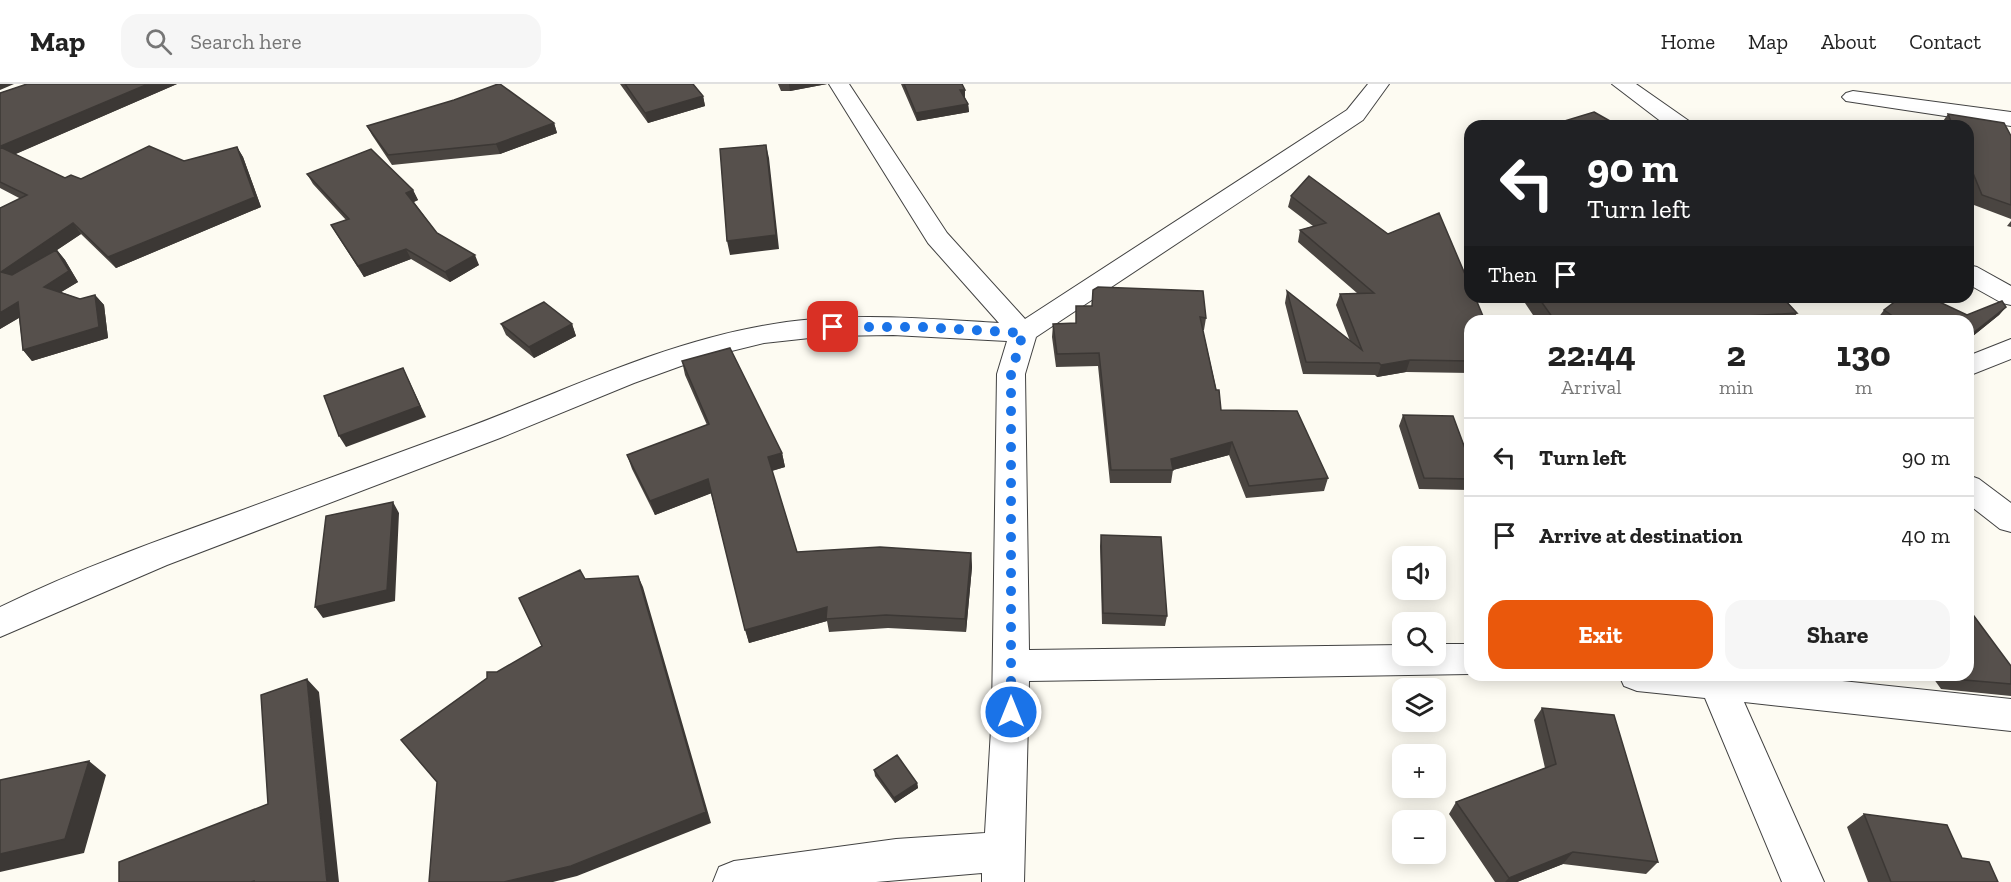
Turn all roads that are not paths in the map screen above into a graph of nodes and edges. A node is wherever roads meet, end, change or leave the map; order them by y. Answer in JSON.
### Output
{"nodes":[{"id":1,"x":839,"y":84,"type":"edge"},
{"id":2,"x":1379,"y":84,"type":"edge"},
{"id":3,"x":1622,"y":84,"type":"edge"},
{"id":4,"x":1853,"y":97,"type":"dead end"},
{"id":5,"x":2011,"y":119,"type":"edge"},
{"id":6,"x":1673,"y":120,"type":"edge"},
{"id":7,"x":1974,"y":276,"type":"edge"},
{"id":8,"x":2011,"y":297,"type":"edge"},
{"id":9,"x":1023,"y":333,"type":"junction"},
{"id":10,"x":2011,"y":348,"type":"edge"},
{"id":11,"x":1974,"y":364,"type":"edge"},
{"id":12,"x":1974,"y":492,"type":"edge"},
{"id":13,"x":2011,"y":520,"type":"edge"},
{"id":14,"x":0,"y":623,"type":"edge"},
{"id":15,"x":1464,"y":659,"type":"edge"},
{"id":16,"x":1011,"y":666,"type":"junction"},
{"id":17,"x":1716,"y":681,"type":"edge"},
{"id":18,"x":1731,"y":681,"type":"edge"},
{"id":19,"x":2011,"y":715,"type":"edge"},
{"id":20,"x":1004,"y":867,"type":"edge"},
{"id":21,"x":734,"y":882,"type":"edge"},
{"id":22,"x":1803,"y":882,"type":"edge"}],
"edges":[{"from":1,"to":9,"type":"street"},
{"from":2,"to":9,"type":"street"},
{"from":3,"to":6,"type":"street"},
{"from":4,"to":5,"type":"street"},
{"from":7,"to":8,"type":"street"},
{"from":9,"to":14,"type":"street"},
{"from":9,"to":16,"type":"street"},
{"from":10,"to":11,"type":"street"},
{"from":12,"to":13,"type":"street"},
{"from":15,"to":16,"type":"street"},
{"from":16,"to":20,"type":"street"},
{"from":17,"to":22,"type":"street"},
{"from":18,"to":19,"type":"street"},
{"from":20,"to":21,"type":"street"}]}
